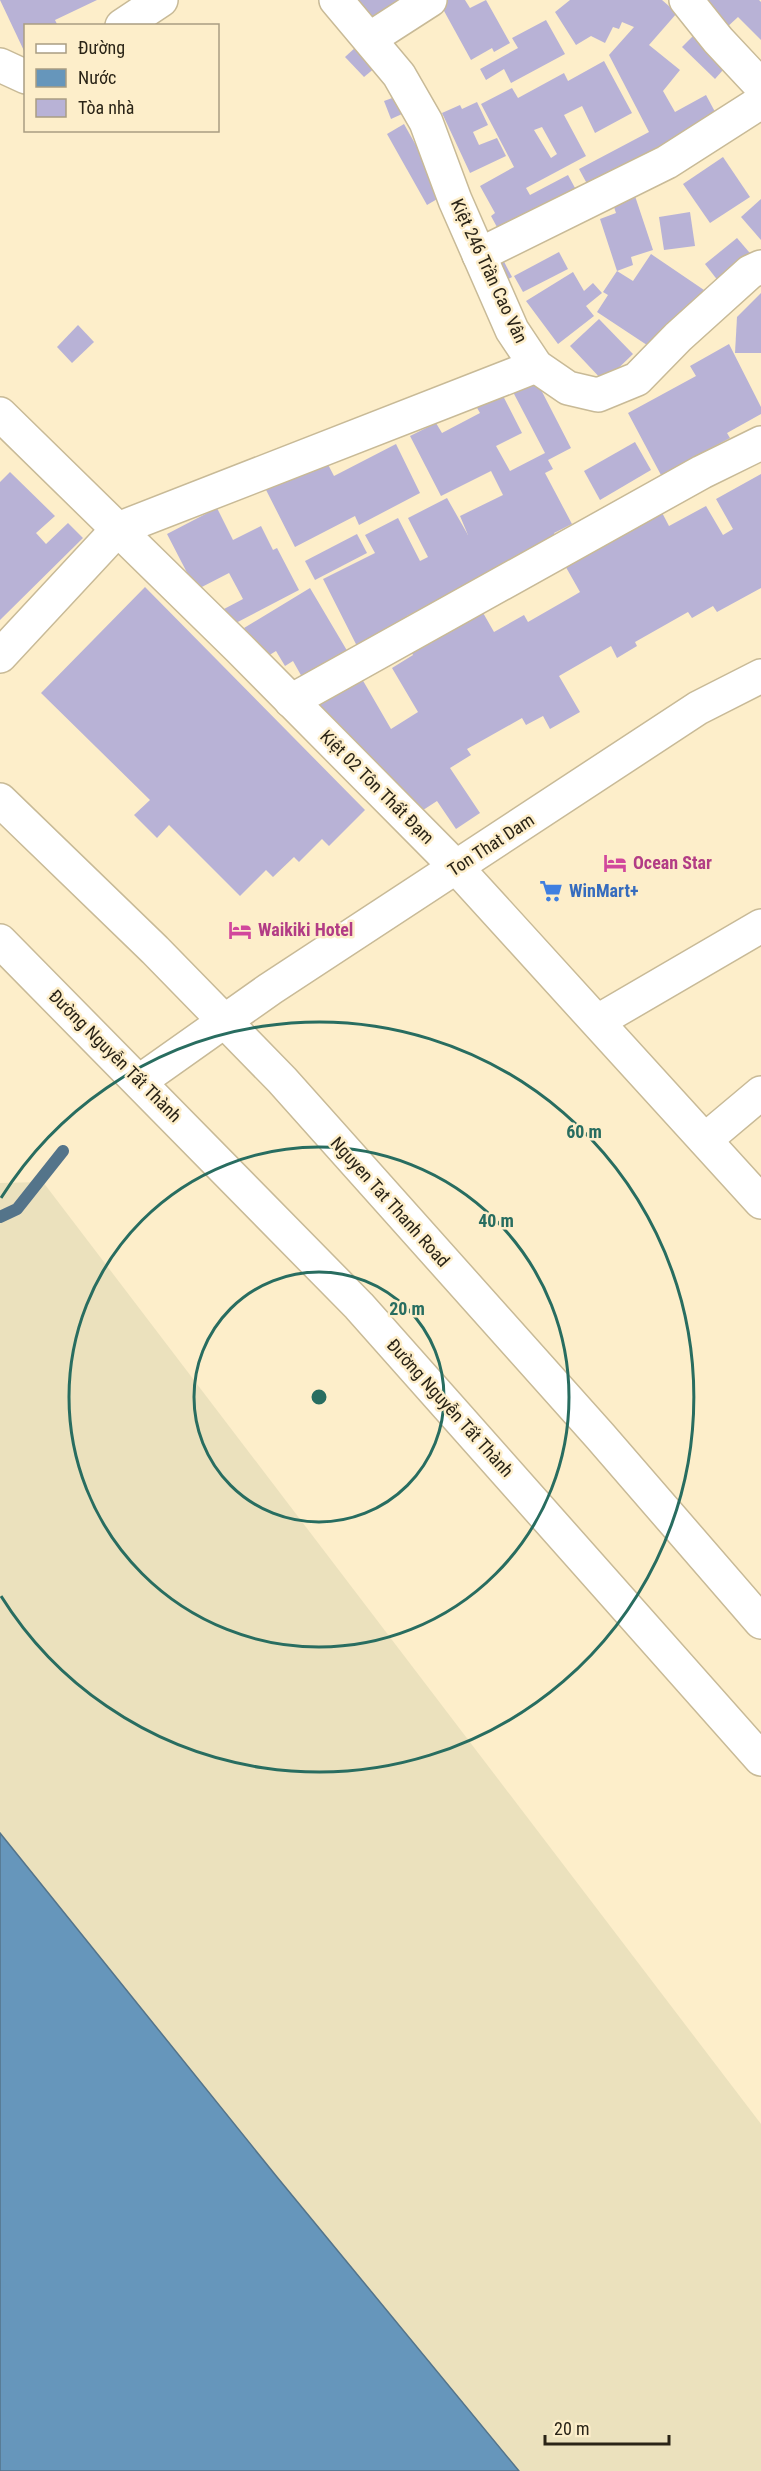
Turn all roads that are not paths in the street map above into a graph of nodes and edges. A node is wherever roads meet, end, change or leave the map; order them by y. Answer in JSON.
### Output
{"nodes":[{"id":1,"x":161,"y":0,"type":"edge"},
{"id":2,"x":336,"y":0,"type":"edge"},
{"id":3,"x":430,"y":0,"type":"edge"},
{"id":4,"x":686,"y":0,"type":"edge"},
{"id":5,"x":125,"y":24,"type":"edge"},
{"id":6,"x":371,"y":38,"type":"junction"},
{"id":7,"x":0,"y":65,"type":"edge"},
{"id":8,"x":24,"y":76,"type":"edge"},
{"id":9,"x":761,"y":86,"type":"edge"},
{"id":10,"x":761,"y":102,"type":"edge"},
{"id":11,"x":479,"y":255,"type":"junction"},
{"id":12,"x":761,"y":267,"type":"edge"},
{"id":13,"x":536,"y":366,"type":"junction"},
{"id":14,"x":0,"y":414,"type":"edge"},
{"id":15,"x":761,"y":443,"type":"edge"},
{"id":16,"x":118,"y":529,"type":"junction"},
{"id":17,"x":0,"y":656,"type":"edge"},
{"id":18,"x":761,"y":676,"type":"edge"},
{"id":19,"x":291,"y":701,"type":"junction"},
{"id":20,"x":0,"y":800,"type":"edge"},
{"id":21,"x":456,"y":867,"type":"junction"},
{"id":22,"x":761,"y":926,"type":"edge"},
{"id":23,"x":0,"y":941,"type":"edge"},
{"id":24,"x":225,"y":1020,"type":"junction"},
{"id":25,"x":598,"y":1021,"type":"junction"},
{"id":26,"x":140,"y":1081,"type":"junction"},
{"id":27,"x":761,"y":1093,"type":"edge"},
{"id":28,"x":705,"y":1140,"type":"junction"},
{"id":29,"x":761,"y":1202,"type":"edge"},
{"id":30,"x":761,"y":1622,"type":"edge"},
{"id":31,"x":761,"y":1759,"type":"edge"}],
"edges":[{"from":1,"to":5,"type":"street"},
{"from":2,"to":6,"type":"street","name":"Kiệt 246 Trần Cao Vân"},
{"from":3,"to":6,"type":"street"},
{"from":4,"to":9,"type":"street"},
{"from":6,"to":11,"type":"street","name":"Kiệt 246 Trần Cao Vân"},
{"from":7,"to":8,"type":"street"},
{"from":10,"to":11,"type":"street"},
{"from":11,"to":13,"type":"street","name":"Kiệt 246 Trần Cao Vân"},
{"from":12,"to":13,"type":"street","name":"Kiệt 246 Trần Cao Vân"},
{"from":13,"to":16,"type":"street"},
{"from":14,"to":16,"type":"street","name":"Kiệt 02 Tôn Thất Đạm"},
{"from":15,"to":19,"type":"street"},
{"from":16,"to":17,"type":"street"},
{"from":16,"to":19,"type":"street","name":"Kiệt 02 Tôn Thất Đạm"},
{"from":18,"to":21,"type":"street","name":"Ton That Dam"},
{"from":19,"to":21,"type":"street","name":"Kiệt 02 Tôn Thất Đạm"},
{"from":20,"to":24,"type":"street","name":"Nguyen Tat Thanh Road"},
{"from":21,"to":24,"type":"street","name":"Ton That Dam"},
{"from":21,"to":25,"type":"street","name":"Kiệt 02 Tôn Thất Đạm"},
{"from":22,"to":25,"type":"street"},
{"from":23,"to":26,"type":"street","name":"Đường Nguyễn Tất Thành"},
{"from":24,"to":26,"type":"street","name":"Ton That Dam"},
{"from":24,"to":30,"type":"street","name":"Nguyen Tat Thanh Road"},
{"from":25,"to":28,"type":"street","name":"Kiệt 02 Tôn Thất Đạm"},
{"from":26,"to":31,"type":"street","name":"Đường Nguyễn Tất Thành"},
{"from":27,"to":28,"type":"street"},
{"from":28,"to":29,"type":"street","name":"Kiệt 02 Tôn Thất Đạm"}]}
